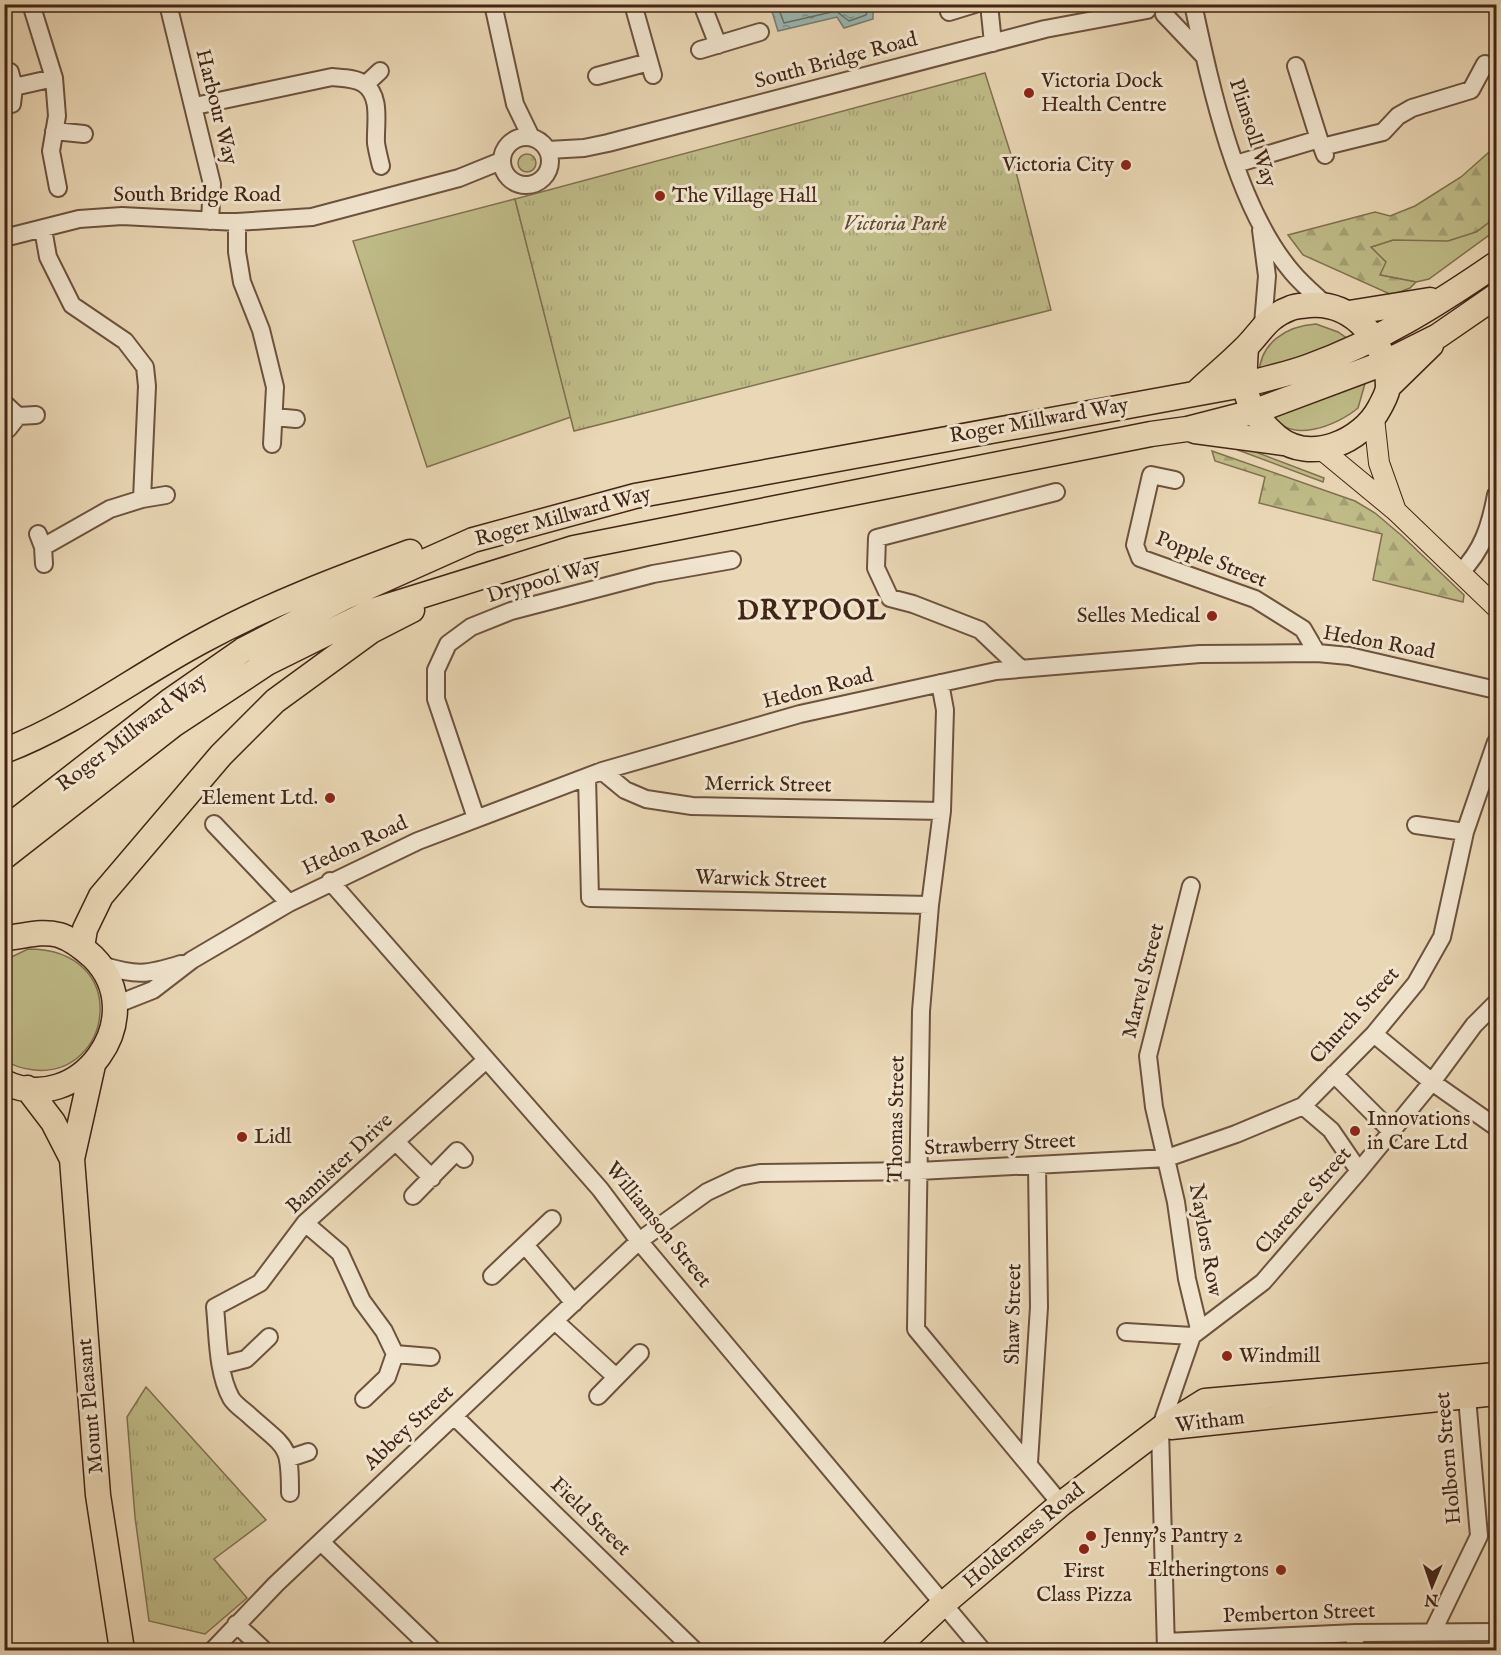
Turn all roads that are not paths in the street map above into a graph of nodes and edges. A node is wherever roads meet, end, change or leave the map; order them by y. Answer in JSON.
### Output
{"nodes":[{"id":1,"x":31,"y":4,"type":"edge"},
{"id":2,"x":168,"y":4,"type":"edge"},
{"id":3,"x":633,"y":4,"type":"edge"},
{"id":4,"x":702,"y":4,"type":"edge"},
{"id":5,"x":975,"y":4,"type":"edge"},
{"id":6,"x":989,"y":4,"type":"edge"},
{"id":7,"x":1111,"y":4,"type":"edge"},
{"id":8,"x":1187,"y":4,"type":"edge"},
{"id":9,"x":1193,"y":4,"type":"edge"},
{"id":10,"x":494,"y":5,"type":"edge"},
{"id":11,"x":1144,"y":7,"type":"edge"},
{"id":12,"x":949,"y":12,"type":"dead end"},
{"id":13,"x":1164,"y":14,"type":"junction"},
{"id":14,"x":1099,"y":20,"type":"junction"},
{"id":15,"x":760,"y":32,"type":"dead end"},
{"id":16,"x":993,"y":44,"type":"junction"},
{"id":17,"x":718,"y":45,"type":"junction"},
{"id":18,"x":700,"y":50,"type":"dead end"},
{"id":19,"x":1203,"y":56,"type":"junction"},
{"id":20,"x":1485,"y":64,"type":"dead end"},
{"id":21,"x":1296,"y":66,"type":"dead end"},
{"id":22,"x":380,"y":70,"type":"dead end"},
{"id":23,"x":597,"y":76,"type":"dead end"},
{"id":24,"x":54,"y":78,"type":"junction"},
{"id":25,"x":366,"y":85,"type":"junction"},
{"id":26,"x":12,"y":104,"type":"dead end"},
{"id":27,"x":515,"y":104,"type":"junction"},
{"id":28,"x":195,"y":106,"type":"junction"},
{"id":29,"x":54,"y":131,"type":"junction"},
{"id":30,"x":84,"y":134,"type":"dead end"},
{"id":31,"x":531,"y":137,"type":"junction"},
{"id":32,"x":508,"y":144,"type":"junction"},
{"id":33,"x":1322,"y":147,"type":"junction"},
{"id":34,"x":584,"y":148,"type":"junction"},
{"id":35,"x":548,"y":150,"type":"junction"},
{"id":36,"x":501,"y":161,"type":"junction"},
{"id":37,"x":1236,"y":164,"type":"junction"},
{"id":38,"x":381,"y":166,"type":"dead end"},
{"id":39,"x":549,"y":168,"type":"junction"},
{"id":40,"x":459,"y":178,"type":"junction"},
{"id":41,"x":508,"y":178,"type":"junction"},
{"id":42,"x":58,"y":188,"type":"dead end"},
{"id":43,"x":210,"y":221,"type":"junction"},
{"id":44,"x":237,"y":222,"type":"junction"},
{"id":45,"x":1260,"y":224,"type":"junction"},
{"id":46,"x":44,"y":229,"type":"junction"},
{"id":47,"x":4,"y":238,"type":"edge"},
{"id":48,"x":1497,"y":264,"type":"edge"},
{"id":49,"x":1450,"y":296,"type":"junction"},
{"id":50,"x":1497,"y":296,"type":"edge"},
{"id":51,"x":1325,"y":304,"type":"junction"},
{"id":52,"x":1349,"y":313,"type":"junction"},
{"id":53,"x":1263,"y":324,"type":"junction"},
{"id":54,"x":1438,"y":336,"type":"junction"},
{"id":55,"x":1375,"y":338,"type":"junction"},
{"id":56,"x":1246,"y":348,"type":"junction"},
{"id":57,"x":1384,"y":363,"type":"junction"},
{"id":58,"x":1243,"y":385,"type":"junction"},
{"id":59,"x":1388,"y":387,"type":"junction"},
{"id":60,"x":1197,"y":392,"type":"junction"},
{"id":61,"x":4,"y":403,"type":"edge"},
{"id":62,"x":1253,"y":412,"type":"junction"},
{"id":63,"x":36,"y":415,"type":"dead end"},
{"id":64,"x":274,"y":417,"type":"junction"},
{"id":65,"x":296,"y":418,"type":"dead end"},
{"id":66,"x":1374,"y":418,"type":"junction"},
{"id":67,"x":1187,"y":429,"type":"junction"},
{"id":68,"x":1284,"y":442,"type":"junction"},
{"id":69,"x":272,"y":444,"type":"dead end"},
{"id":70,"x":1321,"y":449,"type":"junction"},
{"id":71,"x":1175,"y":480,"type":"dead end"},
{"id":72,"x":1056,"y":492,"type":"dead end"},
{"id":73,"x":166,"y":495,"type":"dead end"},
{"id":74,"x":1497,"y":495,"type":"edge"},
{"id":75,"x":634,"y":496,"type":"junction"},
{"id":76,"x":142,"y":499,"type":"junction"},
{"id":77,"x":1396,"y":511,"type":"junction"},
{"id":78,"x":732,"y":560,"type":"dead end"},
{"id":79,"x":44,"y":564,"type":"dead end"},
{"id":80,"x":1460,"y":573,"type":"junction"},
{"id":81,"x":476,"y":578,"type":"junction"},
{"id":82,"x":1497,"y":607,"type":"edge"},
{"id":83,"x":1317,"y":653,"type":"junction"},
{"id":84,"x":1020,"y":668,"type":"junction"},
{"id":85,"x":940,"y":683,"type":"junction"},
{"id":86,"x":1497,"y":690,"type":"edge"},
{"id":87,"x":1497,"y":742,"type":"edge"},
{"id":88,"x":4,"y":751,"type":"edge"},
{"id":89,"x":595,"y":774,"type":"junction"},
{"id":90,"x":942,"y":811,"type":"junction"},
{"id":91,"x":476,"y":818,"type":"junction"},
{"id":92,"x":214,"y":824,"type":"dead end"},
{"id":93,"x":1416,"y":825,"type":"dead end"},
{"id":94,"x":4,"y":830,"type":"edge"},
{"id":95,"x":1465,"y":832,"type":"junction"},
{"id":96,"x":4,"y":857,"type":"edge"},
{"id":97,"x":330,"y":881,"type":"junction"},
{"id":98,"x":1191,"y":886,"type":"dead end"},
{"id":99,"x":289,"y":903,"type":"junction"},
{"id":100,"x":930,"y":905,"type":"junction"},
{"id":101,"x":6,"y":939,"type":"edge"},
{"id":102,"x":82,"y":946,"type":"junction"},
{"id":103,"x":192,"y":960,"type":"junction"},
{"id":104,"x":101,"y":965,"type":"junction"},
{"id":105,"x":1497,"y":1003,"type":"edge"},
{"id":106,"x":115,"y":1005,"type":"junction"},
{"id":107,"x":1374,"y":1034,"type":"junction"},
{"id":108,"x":486,"y":1060,"type":"junction"},
{"id":109,"x":93,"y":1065,"type":"junction"},
{"id":110,"x":1334,"y":1074,"type":"junction"},
{"id":111,"x":1432,"y":1082,"type":"junction"},
{"id":112,"x":16,"y":1085,"type":"edge"},
{"id":113,"x":1303,"y":1106,"type":"junction"},
{"id":114,"x":1497,"y":1127,"type":"edge"},
{"id":115,"x":1391,"y":1131,"type":"junction"},
{"id":116,"x":396,"y":1142,"type":"junction"},
{"id":117,"x":1167,"y":1158,"type":"junction"},
{"id":118,"x":72,"y":1159,"type":"junction"},
{"id":119,"x":464,"y":1159,"type":"dead end"},
{"id":120,"x":1037,"y":1166,"type":"junction"},
{"id":121,"x":919,"y":1171,"type":"junction"},
{"id":122,"x":1359,"y":1171,"type":"junction"},
{"id":123,"x":432,"y":1178,"type":"junction"},
{"id":124,"x":413,"y":1196,"type":"dead end"},
{"id":125,"x":552,"y":1219,"type":"dead end"},
{"id":126,"x":305,"y":1222,"type":"junction"},
{"id":127,"x":639,"y":1241,"type":"junction"},
{"id":128,"x":525,"y":1245,"type":"junction"},
{"id":129,"x":492,"y":1276,"type":"dead end"},
{"id":130,"x":574,"y":1303,"type":"junction"},
{"id":131,"x":556,"y":1322,"type":"junction"},
{"id":132,"x":1126,"y":1332,"type":"dead end"},
{"id":133,"x":1196,"y":1332,"type":"junction"},
{"id":134,"x":269,"y":1337,"type":"dead end"},
{"id":135,"x":640,"y":1353,"type":"dead end"},
{"id":136,"x":395,"y":1354,"type":"junction"},
{"id":137,"x":431,"y":1357,"type":"dead end"},
{"id":138,"x":1182,"y":1361,"type":"junction"},
{"id":139,"x":222,"y":1365,"type":"junction"},
{"id":140,"x":1497,"y":1375,"type":"edge"},
{"id":141,"x":616,"y":1377,"type":"junction"},
{"id":142,"x":1466,"y":1387,"type":"junction"},
{"id":143,"x":1497,"y":1393,"type":"edge"},
{"id":144,"x":598,"y":1396,"type":"dead end"},
{"id":145,"x":364,"y":1399,"type":"dead end"},
{"id":146,"x":1205,"y":1401,"type":"junction"},
{"id":147,"x":454,"y":1416,"type":"junction"},
{"id":148,"x":1160,"y":1429,"type":"junction"},
{"id":149,"x":308,"y":1452,"type":"dead end"},
{"id":150,"x":290,"y":1458,"type":"junction"},
{"id":151,"x":1029,"y":1462,"type":"junction"},
{"id":152,"x":290,"y":1493,"type":"dead end"},
{"id":153,"x":1061,"y":1504,"type":"junction"},
{"id":154,"x":321,"y":1542,"type":"junction"},
{"id":155,"x":942,"y":1605,"type":"junction"},
{"id":156,"x":236,"y":1624,"type":"junction"},
{"id":157,"x":1432,"y":1631,"type":"junction"},
{"id":158,"x":1497,"y":1632,"type":"edge"},
{"id":159,"x":1356,"y":1633,"type":"junction"},
{"id":160,"x":1166,"y":1646,"type":"edge"},
{"id":161,"x":122,"y":1650,"type":"edge"},
{"id":162,"x":213,"y":1650,"type":"edge"},
{"id":163,"x":264,"y":1650,"type":"edge"},
{"id":164,"x":433,"y":1650,"type":"edge"},
{"id":165,"x":694,"y":1650,"type":"edge"},
{"id":166,"x":894,"y":1650,"type":"edge"},
{"id":167,"x":982,"y":1650,"type":"edge"},
{"id":168,"x":1354,"y":1650,"type":"edge"}],
"edges":[{"from":1,"to":24,"type":"street"},
{"from":2,"to":28,"type":"street","name":"Harbour Way"},
{"from":3,"to":23,"type":"street"},
{"from":4,"to":17,"type":"street"},
{"from":5,"to":12,"type":"street"},
{"from":6,"to":16,"type":"street"},
{"from":7,"to":14,"type":"street"},
{"from":8,"to":13,"type":"street"},
{"from":9,"to":19,"type":"street","name":"Plimsoll Way"},
{"from":10,"to":27,"type":"street"},
{"from":11,"to":13,"type":"street"},
{"from":11,"to":14,"type":"street","name":"South Bridge Road"},
{"from":13,"to":19,"type":"street","name":"Plimsoll Way"},
{"from":14,"to":16,"type":"street","name":"South Bridge Road"},
{"from":15,"to":17,"type":"street"},
{"from":16,"to":34,"type":"street","name":"South Bridge Road"},
{"from":17,"to":18,"type":"street"},
{"from":19,"to":37,"type":"street","name":"Plimsoll Way"},
{"from":20,"to":33,"type":"street"},
{"from":21,"to":33,"type":"street"},
{"from":22,"to":25,"type":"street"},
{"from":24,"to":26,"type":"street"},
{"from":24,"to":29,"type":"street"},
{"from":25,"to":28,"type":"street"},
{"from":25,"to":38,"type":"street"},
{"from":27,"to":31,"type":"street"},
{"from":27,"to":32,"type":"street"},
{"from":28,"to":43,"type":"street","name":"Harbour Way"},
{"from":29,"to":30,"type":"street"},
{"from":29,"to":42,"type":"street"},
{"from":31,"to":32,"type":"street"},
{"from":31,"to":35,"type":"street"},
{"from":32,"to":36,"type":"street"},
{"from":33,"to":37,"type":"street"},
{"from":34,"to":35,"type":"street","name":"South Bridge Road"},
{"from":34,"to":39,"type":"street","name":"South Bridge Road"},
{"from":35,"to":39,"type":"street"},
{"from":36,"to":40,"type":"street","name":"South Bridge Road"},
{"from":36,"to":41,"type":"street"},
{"from":37,"to":45,"type":"street","name":"Plimsoll Way"},
{"from":39,"to":41,"type":"street"},
{"from":40,"to":41,"type":"street","name":"South Bridge Road"},
{"from":40,"to":44,"type":"street","name":"South Bridge Road"},
{"from":43,"to":44,"type":"street","name":"South Bridge Road"},
{"from":43,"to":46,"type":"street","name":"South Bridge Road"},
{"from":44,"to":64,"type":"street"},
{"from":45,"to":51,"type":"street","name":"Plimsoll Way"},
{"from":45,"to":53,"type":"street","name":"Plimsoll Way"},
{"from":46,"to":47,"type":"street","name":"South Bridge Road"},
{"from":46,"to":76,"type":"street"},
{"from":48,"to":49,"type":"highway","name":"Roger Millward Way"},
{"from":49,"to":52,"type":"highway","name":"Roger Millward Way"},
{"from":49,"to":55,"type":"highway","name":"Roger Millward Way"},
{"from":50,"to":54,"type":"highway","name":"Roger Millward Way"},
{"from":51,"to":52,"type":"highway"},
{"from":51,"to":53,"type":"highway"},
{"from":52,"to":55,"type":"highway"},
{"from":53,"to":56,"type":"highway"},
{"from":54,"to":57,"type":"highway","name":"Roger Millward Way"},
{"from":54,"to":59,"type":"highway","name":"Roger Millward Way"},
{"from":55,"to":57,"type":"highway"},
{"from":55,"to":58,"type":"highway","name":"Roger Millward Way"},
{"from":56,"to":58,"type":"highway"},
{"from":56,"to":60,"type":"highway"},
{"from":57,"to":59,"type":"highway"},
{"from":57,"to":62,"type":"highway","name":"Roger Millward Way"},
{"from":58,"to":60,"type":"highway","name":"Roger Millward Way"},
{"from":58,"to":62,"type":"highway"},
{"from":59,"to":66,"type":"highway"},
{"from":60,"to":75,"type":"highway","name":"Roger Millward Way"},
{"from":61,"to":63,"type":"street"},
{"from":62,"to":67,"type":"highway","name":"Roger Millward Way"},
{"from":62,"to":68,"type":"highway"},
{"from":64,"to":65,"type":"street"},
{"from":64,"to":69,"type":"street"},
{"from":66,"to":70,"type":"highway"},
{"from":66,"to":77,"type":"main road"},
{"from":67,"to":68,"type":"highway","name":"Roger Millward Way"},
{"from":67,"to":81,"type":"highway","name":"Roger Millward Way"},
{"from":68,"to":70,"type":"highway","name":"Roger Millward Way"},
{"from":70,"to":77,"type":"main road"},
{"from":71,"to":83,"type":"street","name":"Popple Street"},
{"from":72,"to":84,"type":"street"},
{"from":73,"to":76,"type":"street"},
{"from":74,"to":80,"type":"street"},
{"from":75,"to":88,"type":"highway"},
{"from":75,"to":94,"type":"highway","name":"Roger Millward Way"},
{"from":76,"to":79,"type":"street"},
{"from":77,"to":80,"type":"main road"},
{"from":78,"to":91,"type":"street","name":"Drypool Way"},
{"from":80,"to":82,"type":"main road"},
{"from":81,"to":96,"type":"highway","name":"Roger Millward Way"},
{"from":81,"to":102,"type":"highway"},
{"from":83,"to":84,"type":"street","name":"Hedon Road"},
{"from":83,"to":86,"type":"street","name":"Hedon Road"},
{"from":84,"to":85,"type":"street","name":"Hedon Road"},
{"from":85,"to":89,"type":"street","name":"Hedon Road"},
{"from":85,"to":90,"type":"street","name":"Thomas Street"},
{"from":87,"to":95,"type":"street","name":"Church Street"},
{"from":89,"to":90,"type":"street","name":"Merrick Street"},
{"from":89,"to":91,"type":"street","name":"Hedon Road"},
{"from":89,"to":100,"type":"street","name":"Warwick Street"},
{"from":90,"to":100,"type":"street","name":"Thomas Street"},
{"from":91,"to":97,"type":"street","name":"Hedon Road"},
{"from":92,"to":99,"type":"street"},
{"from":93,"to":95,"type":"street"},
{"from":95,"to":107,"type":"street","name":"Church Street"},
{"from":97,"to":99,"type":"street","name":"Hedon Road"},
{"from":97,"to":108,"type":"street","name":"Williamson Street"},
{"from":98,"to":117,"type":"street","name":"Marvel Street"},
{"from":99,"to":103,"type":"street","name":"Hedon Road"},
{"from":100,"to":121,"type":"street","name":"Thomas Street"},
{"from":101,"to":102,"type":"highway"},
{"from":102,"to":104,"type":"highway"},
{"from":103,"to":104,"type":"street","name":"Hedon Road"},
{"from":103,"to":106,"type":"street","name":"Hedon Road"},
{"from":104,"to":106,"type":"highway"},
{"from":105,"to":111,"type":"street","name":"Clarence Street"},
{"from":106,"to":109,"type":"highway"},
{"from":107,"to":110,"type":"street","name":"Church Street"},
{"from":107,"to":111,"type":"street"},
{"from":108,"to":116,"type":"street","name":"Bannister Drive"},
{"from":108,"to":127,"type":"street","name":"Williamson Street"},
{"from":109,"to":112,"type":"highway"},
{"from":109,"to":118,"type":"highway"},
{"from":110,"to":113,"type":"street","name":"Church Street"},
{"from":110,"to":115,"type":"street"},
{"from":111,"to":114,"type":"street"},
{"from":111,"to":115,"type":"street","name":"Clarence Street"},
{"from":112,"to":118,"type":"highway"},
{"from":113,"to":117,"type":"street","name":"Church Street"},
{"from":113,"to":122,"type":"street"},
{"from":115,"to":122,"type":"street","name":"Clarence Street"},
{"from":116,"to":123,"type":"street"},
{"from":116,"to":126,"type":"street","name":"Bannister Drive"},
{"from":117,"to":120,"type":"street","name":"Strawberry Street"},
{"from":117,"to":133,"type":"street","name":"Naylors Row"},
{"from":118,"to":161,"type":"highway","name":"Mount Pleasant"},
{"from":119,"to":123,"type":"street"},
{"from":120,"to":121,"type":"street","name":"Strawberry Street"},
{"from":120,"to":151,"type":"street","name":"Shaw Street"},
{"from":121,"to":127,"type":"street","name":"Strawberry Street"},
{"from":121,"to":151,"type":"street","name":"Thomas Street"},
{"from":122,"to":133,"type":"street","name":"Clarence Street"},
{"from":123,"to":124,"type":"street"},
{"from":125,"to":128,"type":"street"},
{"from":126,"to":136,"type":"street"},
{"from":126,"to":139,"type":"street","name":"Bannister Drive"},
{"from":127,"to":130,"type":"street","name":"Abbey Street"},
{"from":127,"to":155,"type":"street","name":"Williamson Street"},
{"from":128,"to":129,"type":"street"},
{"from":128,"to":130,"type":"street"},
{"from":130,"to":131,"type":"street","name":"Abbey Street"},
{"from":131,"to":141,"type":"street"},
{"from":131,"to":147,"type":"street","name":"Abbey Street"},
{"from":132,"to":133,"type":"street"},
{"from":133,"to":138,"type":"street"},
{"from":134,"to":139,"type":"street"},
{"from":135,"to":141,"type":"street"},
{"from":136,"to":137,"type":"street"},
{"from":136,"to":145,"type":"street"},
{"from":138,"to":146,"type":"street"},
{"from":138,"to":148,"type":"street"},
{"from":139,"to":150,"type":"street","name":"Bannister Drive"},
{"from":140,"to":142,"type":"highway","name":"Witham"},
{"from":141,"to":144,"type":"street"},
{"from":142,"to":143,"type":"highway","name":"Witham"},
{"from":142,"to":146,"type":"highway","name":"Witham"},
{"from":142,"to":148,"type":"highway","name":"Witham"},
{"from":142,"to":157,"type":"street","name":"Holborn Street"},
{"from":146,"to":148,"type":"highway","name":"Witham"},
{"from":147,"to":154,"type":"street","name":"Abbey Street"},
{"from":147,"to":165,"type":"street","name":"Field Street"},
{"from":148,"to":153,"type":"highway","name":"Holderness Road"},
{"from":148,"to":160,"type":"street"},
{"from":149,"to":150,"type":"street"},
{"from":150,"to":152,"type":"street"},
{"from":151,"to":153,"type":"street","name":"Thomas Street"},
{"from":153,"to":155,"type":"highway","name":"Holderness Road"},
{"from":154,"to":156,"type":"street","name":"Abbey Street"},
{"from":154,"to":164,"type":"street"},
{"from":155,"to":166,"type":"highway","name":"Holderness Road"},
{"from":155,"to":167,"type":"street","name":"Williamson Street"},
{"from":156,"to":162,"type":"street","name":"Abbey Street"},
{"from":156,"to":163,"type":"street"},
{"from":157,"to":158,"type":"street","name":"Pemberton Street"},
{"from":157,"to":159,"type":"street","name":"Pemberton Street"},
{"from":159,"to":160,"type":"street","name":"Pemberton Street"},
{"from":159,"to":168,"type":"street"}]}
